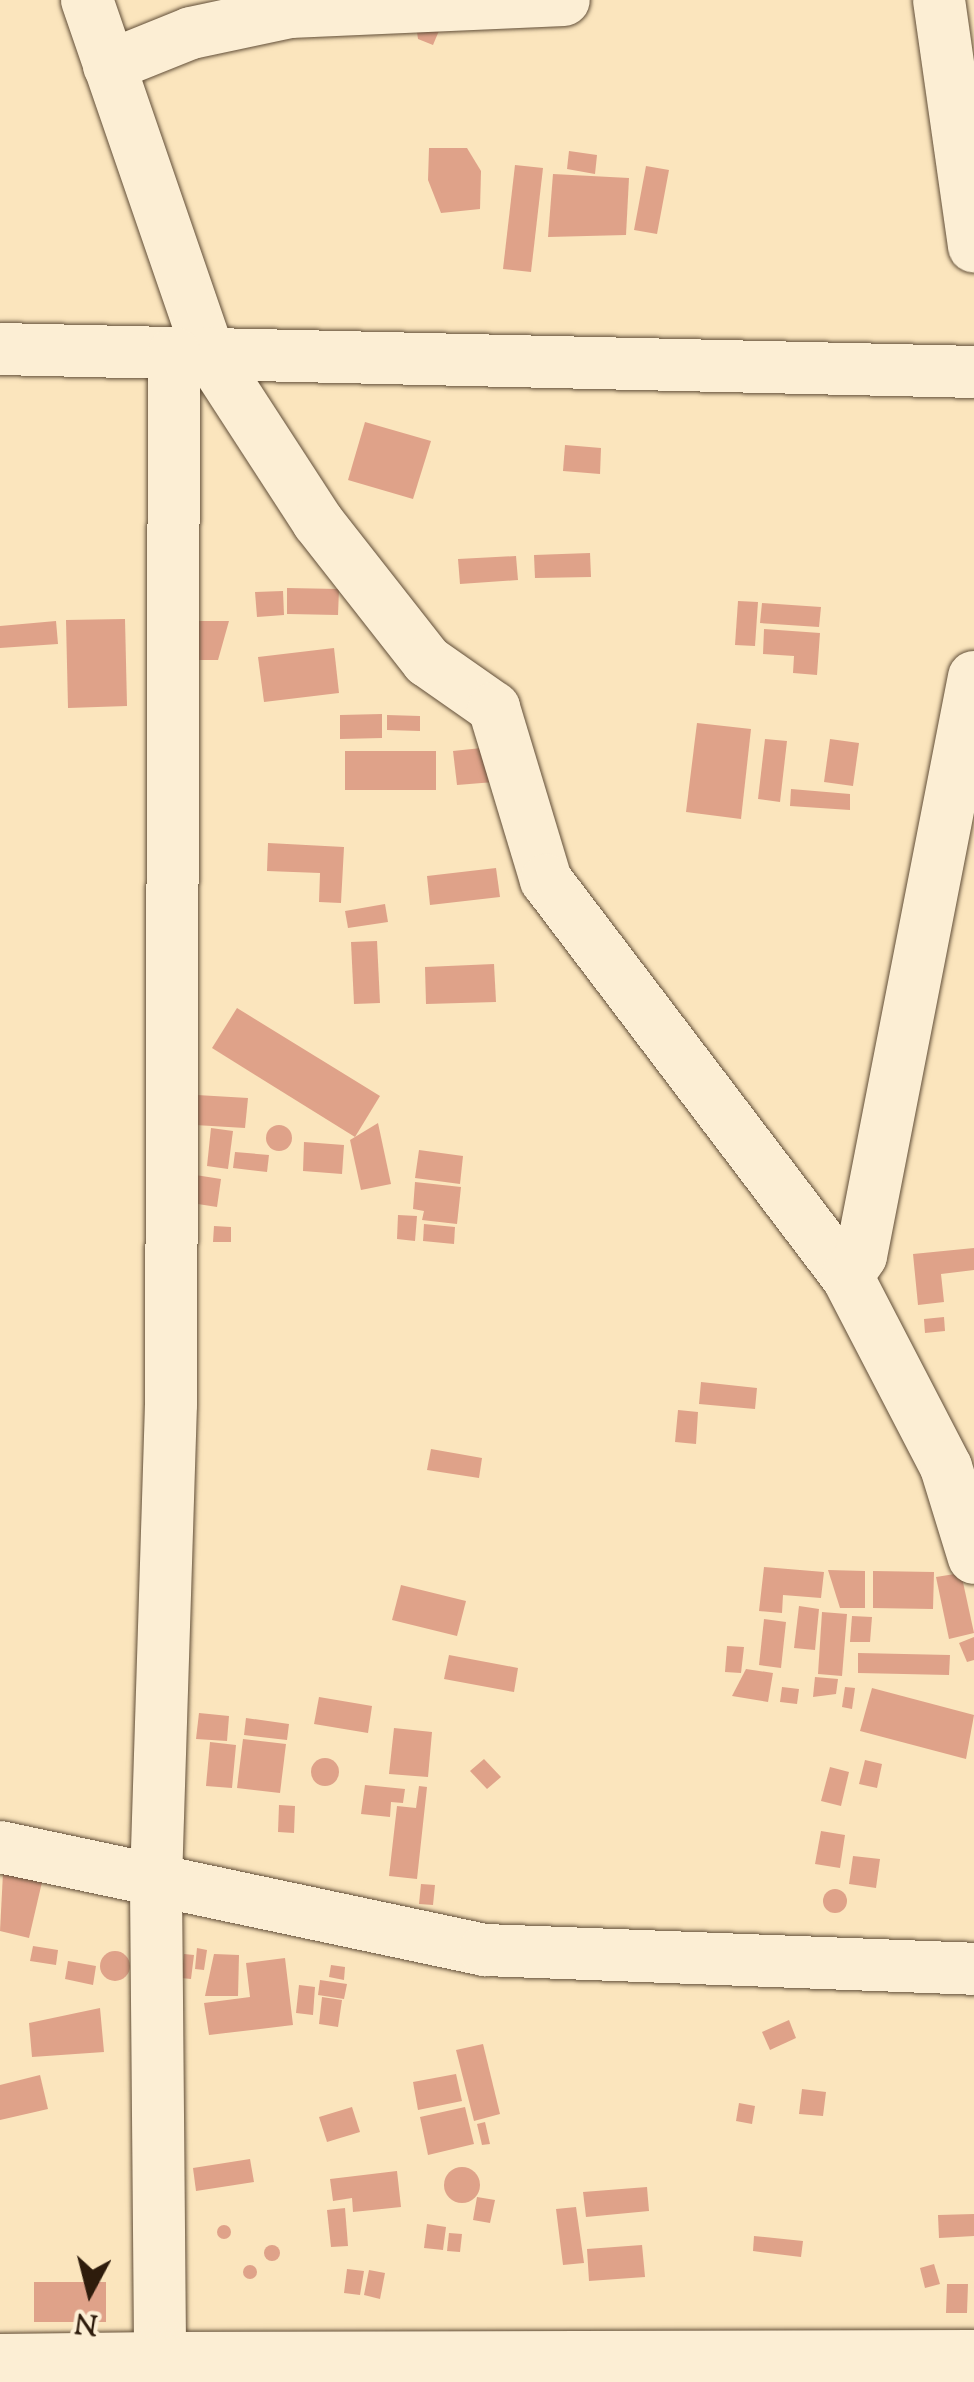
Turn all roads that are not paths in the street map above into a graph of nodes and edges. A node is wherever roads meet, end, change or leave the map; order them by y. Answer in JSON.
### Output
{"nodes":[{"id":1,"x":86,"y":0,"type":"edge"},
{"id":2,"x":564,"y":0,"type":"edge"},
{"id":3,"x":939,"y":0,"type":"edge"},
{"id":4,"x":109,"y":66,"type":"junction"},
{"id":5,"x":974,"y":248,"type":"edge"},
{"id":6,"x":0,"y":349,"type":"edge"},
{"id":7,"x":191,"y":353,"type":"junction"},
{"id":8,"x":974,"y":372,"type":"edge"},
{"id":9,"x":974,"y":676,"type":"edge"},
{"id":10,"x":848,"y":1276,"type":"junction"},
{"id":11,"x":974,"y":1558,"type":"edge"},
{"id":12,"x":0,"y":1847,"type":"edge"},
{"id":13,"x":156,"y":1886,"type":"junction"},
{"id":14,"x":974,"y":1969,"type":"edge"},
{"id":15,"x":974,"y":2356,"type":"edge"},
{"id":16,"x":0,"y":2360,"type":"edge"},
{"id":17,"x":160,"y":2370,"type":"edge"},
{"id":18,"x":732,"y":2371,"type":"edge"}],
"edges":[{"from":1,"to":4,"type":"street"},
{"from":2,"to":4,"type":"street"},
{"from":3,"to":5,"type":"street"},
{"from":4,"to":7,"type":"street"},
{"from":6,"to":7,"type":"street"},
{"from":7,"to":8,"type":"street"},
{"from":7,"to":10,"type":"street"},
{"from":7,"to":13,"type":"street"},
{"from":9,"to":10,"type":"street"},
{"from":10,"to":11,"type":"street"},
{"from":12,"to":13,"type":"street"},
{"from":13,"to":14,"type":"street"},
{"from":13,"to":17,"type":"street"},
{"from":15,"to":18,"type":"street"},
{"from":16,"to":17,"type":"street"},
{"from":17,"to":18,"type":"street"}]}
